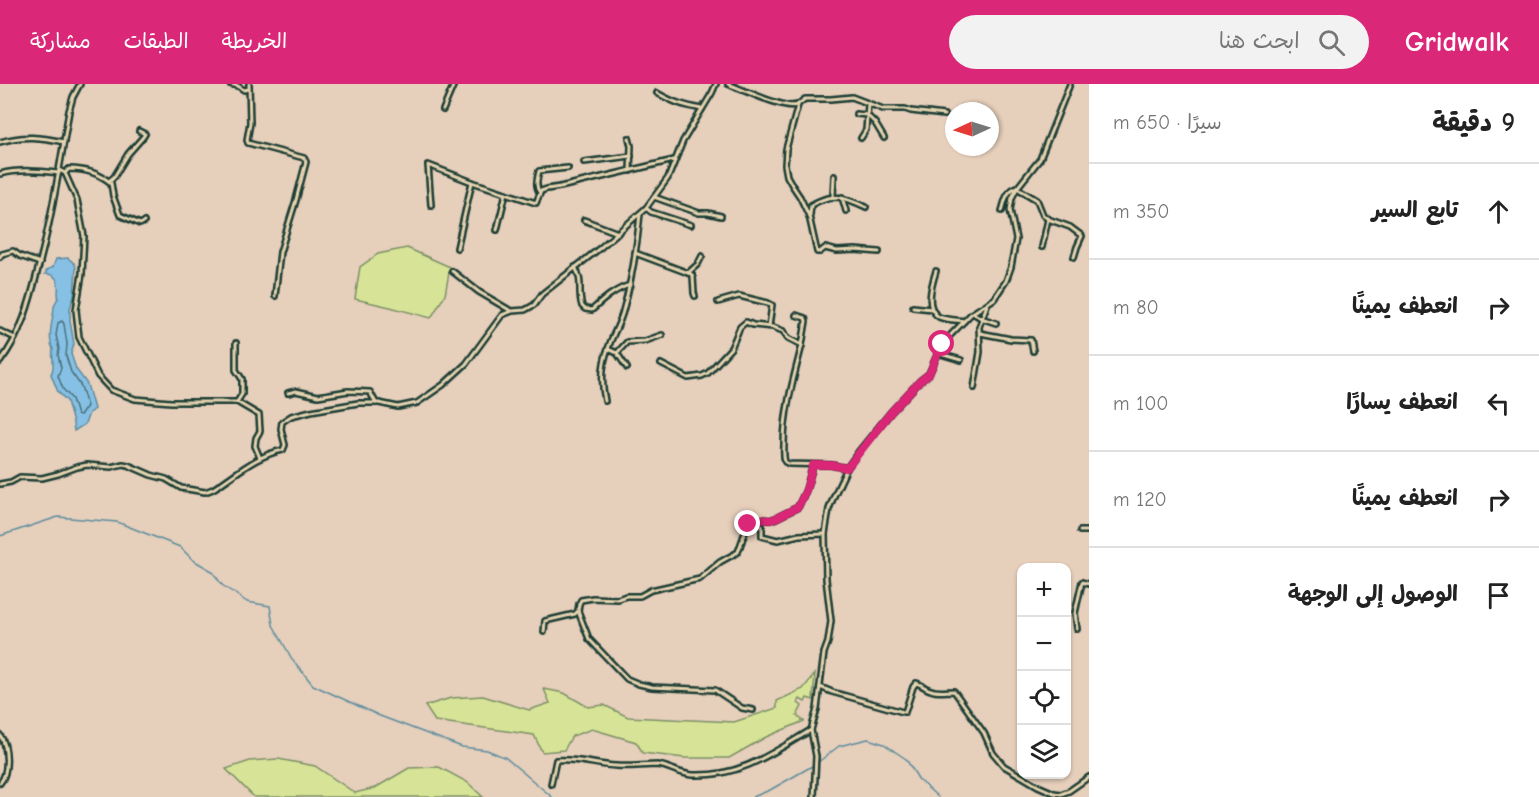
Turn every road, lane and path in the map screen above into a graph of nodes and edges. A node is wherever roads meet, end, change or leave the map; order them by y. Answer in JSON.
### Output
{"nodes":[{"id":1,"x":80,"y":84,"type":"edge"},
{"id":2,"x":230,"y":84,"type":"edge"},
{"id":3,"x":249,"y":84,"type":"edge"},
{"id":4,"x":454,"y":84,"type":"edge"},
{"id":5,"x":716,"y":84,"type":"edge"},
{"id":6,"x":728,"y":84,"type":"edge"},
{"id":7,"x":1070,"y":84,"type":"edge"},
{"id":8,"x":249,"y":89,"type":"junction"},
{"id":9,"x":657,"y":93,"type":"dead end"},
{"id":10,"x":868,"y":104,"type":"junction"},
{"id":11,"x":798,"y":105,"type":"junction"},
{"id":12,"x":702,"y":109,"type":"junction"},
{"id":13,"x":443,"y":110,"type":"dead end"},
{"id":14,"x":856,"y":114,"type":"dead end"},
{"id":15,"x":867,"y":115,"type":"junction"},
{"id":16,"x":944,"y":115,"type":"dead end"},
{"id":17,"x":139,"y":131,"type":"dead end"},
{"id":18,"x":629,"y":138,"type":"dead end"},
{"id":19,"x":861,"y":138,"type":"dead end"},
{"id":20,"x":884,"y":138,"type":"dead end"},
{"id":21,"x":0,"y":142,"type":"edge"},
{"id":22,"x":64,"y":142,"type":"junction"},
{"id":23,"x":631,"y":156,"type":"junction"},
{"id":24,"x":674,"y":160,"type":"junction"},
{"id":25,"x":584,"y":162,"type":"dead end"},
{"id":26,"x":568,"y":168,"type":"dead end"},
{"id":27,"x":59,"y":171,"type":"junction"},
{"id":28,"x":630,"y":171,"type":"junction"},
{"id":29,"x":66,"y":173,"type":"junction"},
{"id":30,"x":0,"y":174,"type":"edge"},
{"id":31,"x":834,"y":176,"type":"dead end"},
{"id":32,"x":109,"y":181,"type":"junction"},
{"id":33,"x":472,"y":182,"type":"junction"},
{"id":34,"x":1017,"y":187,"type":"junction"},
{"id":35,"x":507,"y":193,"type":"junction"},
{"id":36,"x":540,"y":193,"type":"junction"},
{"id":37,"x":833,"y":196,"type":"junction"},
{"id":38,"x":654,"y":197,"type":"junction"},
{"id":39,"x":842,"y":197,"type":"junction"},
{"id":40,"x":431,"y":205,"type":"dead end"},
{"id":41,"x":866,"y":207,"type":"dead end"},
{"id":42,"x":646,"y":208,"type":"junction"},
{"id":43,"x":1002,"y":211,"type":"dead end"},
{"id":44,"x":846,"y":212,"type":"dead end"},
{"id":45,"x":640,"y":214,"type":"junction"},
{"id":46,"x":721,"y":216,"type":"dead end"},
{"id":47,"x":809,"y":216,"type":"junction"},
{"id":48,"x":1048,"y":219,"type":"junction"},
{"id":49,"x":584,"y":220,"type":"dead end"},
{"id":50,"x":144,"y":222,"type":"dead end"},
{"id":51,"x":691,"y":225,"type":"dead end"},
{"id":52,"x":497,"y":230,"type":"dead end"},
{"id":53,"x":618,"y":233,"type":"junction"},
{"id":54,"x":1042,"y":247,"type":"dead end"},
{"id":55,"x":457,"y":248,"type":"dead end"},
{"id":56,"x":879,"y":252,"type":"dead end"},
{"id":57,"x":635,"y":253,"type":"junction"},
{"id":58,"x":702,"y":256,"type":"dead end"},
{"id":59,"x":1074,"y":257,"type":"dead end"},
{"id":60,"x":0,"y":258,"type":"edge"},
{"id":61,"x":40,"y":263,"type":"junction"},
{"id":62,"x":575,"y":267,"type":"junction"},
{"id":63,"x":452,"y":271,"type":"dead end"},
{"id":64,"x":936,"y":271,"type":"dead end"},
{"id":65,"x":688,"y":273,"type":"junction"},
{"id":66,"x":630,"y":285,"type":"junction"},
{"id":67,"x":275,"y":296,"type":"dead end"},
{"id":68,"x":695,"y":296,"type":"dead end"},
{"id":69,"x":718,"y":302,"type":"dead end"},
{"id":70,"x":987,"y":305,"type":"junction"},
{"id":71,"x":913,"y":307,"type":"dead end"},
{"id":72,"x":932,"y":309,"type":"junction"},
{"id":73,"x":511,"y":311,"type":"junction"},
{"id":74,"x":973,"y":313,"type":"junction"},
{"id":75,"x":796,"y":315,"type":"dead end"},
{"id":76,"x":981,"y":318,"type":"junction"},
{"id":77,"x":964,"y":321,"type":"junction"},
{"id":78,"x":996,"y":323,"type":"dead end"},
{"id":79,"x":769,"y":326,"type":"junction"},
{"id":80,"x":0,"y":331,"type":"edge"},
{"id":81,"x":980,"y":333,"type":"junction"},
{"id":82,"x":662,"y":336,"type":"dead end"},
{"id":83,"x":15,"y":338,"type":"junction"},
{"id":84,"x":236,"y":343,"type":"dead end"},
{"id":85,"x":802,"y":345,"type":"junction"},
{"id":86,"x":608,"y":349,"type":"junction"},
{"id":87,"x":1033,"y":351,"type":"dead end"},
{"id":88,"x":617,"y":353,"type":"junction"},
{"id":89,"x":937,"y":353,"type":"junction"},
{"id":90,"x":961,"y":360,"type":"dead end"},
{"id":91,"x":0,"y":362,"type":"edge"},
{"id":92,"x":661,"y":364,"type":"dead end"},
{"id":93,"x":627,"y":368,"type":"dead end"},
{"id":94,"x":974,"y":388,"type":"dead end"},
{"id":95,"x":288,"y":393,"type":"dead end"},
{"id":96,"x":605,"y":401,"type":"dead end"},
{"id":97,"x":237,"y":402,"type":"junction"},
{"id":98,"x":376,"y":403,"type":"junction"},
{"id":99,"x":260,"y":458,"type":"junction"},
{"id":100,"x":813,"y":465,"type":"junction"},
{"id":101,"x":847,"y":468,"type":"junction"},
{"id":102,"x":0,"y":484,"type":"edge"},
{"id":103,"x":762,"y":526,"type":"dead end"},
{"id":104,"x":1080,"y":531,"type":"dead end"},
{"id":105,"x":1089,"y":531,"type":"edge"},
{"id":106,"x":825,"y":534,"type":"junction"},
{"id":107,"x":1089,"y":584,"type":"edge"},
{"id":108,"x":578,"y":611,"type":"junction"},
{"id":109,"x":1077,"y":629,"type":"dead end"},
{"id":110,"x":544,"y":632,"type":"dead end"},
{"id":111,"x":820,"y":687,"type":"junction"},
{"id":112,"x":753,"y":710,"type":"dead end"},
{"id":113,"x":811,"y":730,"type":"junction"},
{"id":114,"x":0,"y":735,"type":"edge"},
{"id":115,"x":1089,"y":777,"type":"edge"},
{"id":116,"x":0,"y":783,"type":"edge"},
{"id":117,"x":551,"y":784,"type":"dead end"},
{"id":118,"x":814,"y":797,"type":"edge"}],
"edges":[{"from":1,"to":22,"type":"street"},
{"from":2,"to":8,"type":"street"},
{"from":3,"to":8,"type":"street"},
{"from":4,"to":13,"type":"street"},
{"from":5,"to":12,"type":"street"},
{"from":6,"to":11,"type":"street"},
{"from":7,"to":34,"type":"street"},
{"from":8,"to":67,"type":"street"},
{"from":9,"to":12,"type":"street"},
{"from":10,"to":11,"type":"street"},
{"from":10,"to":15,"type":"street"},
{"from":10,"to":16,"type":"street"},
{"from":11,"to":47,"type":"street"},
{"from":12,"to":24,"type":"street"},
{"from":14,"to":15,"type":"street"},
{"from":15,"to":19,"type":"street"},
{"from":15,"to":20,"type":"street"},
{"from":17,"to":32,"type":"street"},
{"from":18,"to":23,"type":"street"},
{"from":21,"to":22,"type":"street"},
{"from":22,"to":27,"type":"street"},
{"from":23,"to":25,"type":"street"},
{"from":23,"to":28,"type":"street"},
{"from":24,"to":28,"type":"street"},
{"from":24,"to":38,"type":"street"},
{"from":26,"to":36,"type":"street"},
{"from":27,"to":29,"type":"street"},
{"from":27,"to":30,"type":"street"},
{"from":27,"to":61,"type":"street"},
{"from":28,"to":36,"type":"street"},
{"from":29,"to":32,"type":"street"},
{"from":29,"to":97,"type":"street"},
{"from":31,"to":37,"type":"street"},
{"from":32,"to":50,"type":"street"},
{"from":33,"to":35,"type":"street"},
{"from":33,"to":40,"type":"street"},
{"from":33,"to":55,"type":"street"},
{"from":34,"to":43,"type":"street"},
{"from":34,"to":48,"type":"street"},
{"from":34,"to":70,"type":"street"},
{"from":35,"to":36,"type":"street"},
{"from":35,"to":52,"type":"street"},
{"from":37,"to":39,"type":"street"},
{"from":37,"to":47,"type":"street"},
{"from":38,"to":42,"type":"street"},
{"from":38,"to":46,"type":"street"},
{"from":39,"to":41,"type":"street"},
{"from":39,"to":44,"type":"street"},
{"from":42,"to":45,"type":"street"},
{"from":42,"to":51,"type":"street"},
{"from":45,"to":53,"type":"street"},
{"from":45,"to":57,"type":"street"},
{"from":47,"to":56,"type":"street"},
{"from":48,"to":54,"type":"street"},
{"from":48,"to":59,"type":"street"},
{"from":49,"to":53,"type":"street"},
{"from":53,"to":62,"type":"street"},
{"from":57,"to":65,"type":"street"},
{"from":57,"to":66,"type":"street"},
{"from":58,"to":65,"type":"street"},
{"from":60,"to":61,"type":"street"},
{"from":61,"to":83,"type":"street"},
{"from":62,"to":66,"type":"street"},
{"from":62,"to":73,"type":"street"},
{"from":63,"to":73,"type":"street"},
{"from":64,"to":72,"type":"street"},
{"from":65,"to":68,"type":"street"},
{"from":66,"to":86,"type":"street"},
{"from":69,"to":79,"type":"street"},
{"from":70,"to":74,"type":"street"},
{"from":70,"to":76,"type":"street"},
{"from":71,"to":72,"type":"street"},
{"from":72,"to":77,"type":"street"},
{"from":73,"to":98,"type":"street"},
{"from":74,"to":76,"type":"street"},
{"from":74,"to":77,"type":"street"},
{"from":75,"to":85,"type":"street"},
{"from":76,"to":78,"type":"street"},
{"from":76,"to":81,"type":"street"},
{"from":77,"to":89,"type":"street"},
{"from":79,"to":85,"type":"street"},
{"from":79,"to":92,"type":"street"},
{"from":80,"to":83,"type":"street"},
{"from":81,"to":87,"type":"street"},
{"from":81,"to":94,"type":"street"},
{"from":82,"to":88,"type":"street"},
{"from":83,"to":91,"type":"street"},
{"from":84,"to":97,"type":"street"},
{"from":85,"to":100,"type":"street"},
{"from":86,"to":88,"type":"street"},
{"from":86,"to":96,"type":"street"},
{"from":88,"to":93,"type":"street"},
{"from":89,"to":90,"type":"street"},
{"from":89,"to":101,"type":"street"},
{"from":95,"to":98,"type":"street"},
{"from":97,"to":99,"type":"street"},
{"from":98,"to":99,"type":"street"},
{"from":99,"to":102,"type":"street"},
{"from":100,"to":101,"type":"street"},
{"from":100,"to":108,"type":"street"},
{"from":101,"to":106,"type":"street"},
{"from":103,"to":106,"type":"street"},
{"from":104,"to":105,"type":"street"},
{"from":106,"to":111,"type":"street"},
{"from":107,"to":109,"type":"street"},
{"from":108,"to":110,"type":"street"},
{"from":108,"to":112,"type":"street"},
{"from":111,"to":113,"type":"street"},
{"from":111,"to":115,"type":"street"},
{"from":113,"to":117,"type":"street"},
{"from":113,"to":118,"type":"street"},
{"from":114,"to":116,"type":"street"}]}
